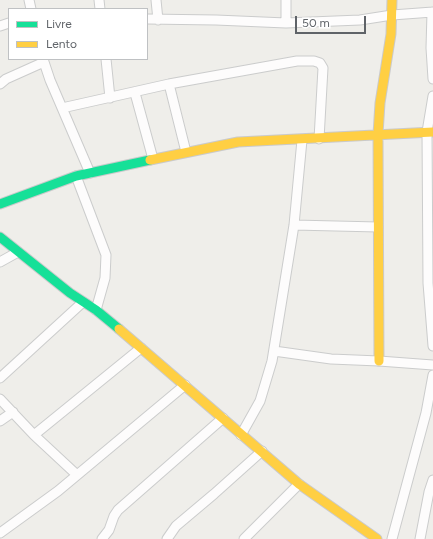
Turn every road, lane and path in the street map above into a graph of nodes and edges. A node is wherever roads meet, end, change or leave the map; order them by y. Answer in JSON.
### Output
{"nodes":[{"id":1,"x":156,"y":0,"type":"edge"},
{"id":2,"x":286,"y":0,"type":"edge"},
{"id":3,"x":392,"y":0,"type":"edge"},
{"id":4,"x":432,"y":12,"type":"edge"},
{"id":5,"x":392,"y":15,"type":"junction"},
{"id":6,"x":148,"y":20,"type":"edge"},
{"id":7,"x":158,"y":20,"type":"junction"},
{"id":8,"x":286,"y":23,"type":"junction"},
{"id":9,"x":43,"y":60,"type":"edge"},
{"id":10,"x":106,"y":60,"type":"edge"},
{"id":11,"x":433,"y":79,"type":"edge"},
{"id":12,"x":0,"y":84,"type":"edge"},
{"id":13,"x":169,"y":84,"type":"junction"},
{"id":14,"x":135,"y":93,"type":"junction"},
{"id":15,"x":433,"y":96,"type":"edge"},
{"id":16,"x":110,"y":98,"type":"junction"},
{"id":17,"x":62,"y":108,"type":"junction"},
{"id":18,"x":430,"y":132,"type":"edge"},
{"id":19,"x":378,"y":134,"type":"junction"},
{"id":20,"x":319,"y":138,"type":"junction"},
{"id":21,"x":302,"y":140,"type":"junction"},
{"id":22,"x":186,"y":152,"type":"junction"},
{"id":23,"x":153,"y":159,"type":"junction"},
{"id":24,"x":90,"y":173,"type":"junction"},
{"id":25,"x":76,"y":176,"type":"junction"},
{"id":26,"x":0,"y":204,"type":"edge"},
{"id":27,"x":294,"y":225,"type":"junction"},
{"id":28,"x":378,"y":227,"type":"junction"},
{"id":29,"x":0,"y":237,"type":"edge"},
{"id":30,"x":18,"y":252,"type":"junction"},
{"id":31,"x":0,"y":262,"type":"edge"},
{"id":32,"x":83,"y":302,"type":"junction"},
{"id":33,"x":96,"y":310,"type":"junction"},
{"id":34,"x":433,"y":346,"type":"edge"},
{"id":35,"x":141,"y":348,"type":"junction"},
{"id":36,"x":274,"y":350,"type":"junction"},
{"id":37,"x":379,"y":360,"type":"junction"},
{"id":38,"x":433,"y":365,"type":"edge"},
{"id":39,"x":433,"y":375,"type":"edge"},
{"id":40,"x":0,"y":378,"type":"edge"},
{"id":41,"x":185,"y":385,"type":"junction"},
{"id":42,"x":0,"y":399,"type":"edge"},
{"id":43,"x":13,"y":412,"type":"junction"},
{"id":44,"x":223,"y":418,"type":"junction"},
{"id":45,"x":0,"y":421,"type":"edge"},
{"id":46,"x":34,"y":435,"type":"junction"},
{"id":47,"x":241,"y":435,"type":"junction"},
{"id":48,"x":262,"y":451,"type":"junction"},
{"id":49,"x":77,"y":475,"type":"junction"},
{"id":50,"x":433,"y":480,"type":"edge"},
{"id":51,"x":299,"y":484,"type":"junction"},
{"id":52,"x":1,"y":529,"type":"edge"},
{"id":53,"x":102,"y":539,"type":"edge"},
{"id":54,"x":167,"y":539,"type":"edge"},
{"id":55,"x":244,"y":539,"type":"edge"},
{"id":56,"x":377,"y":539,"type":"edge"},
{"id":57,"x":392,"y":539,"type":"edge"},
{"id":58,"x":420,"y":539,"type":"edge"}],
"edges":[{"from":1,"to":7,"type":"street"},
{"from":2,"to":8,"type":"street"},
{"from":3,"to":5,"type":"street"},
{"from":4,"to":5,"type":"street"},
{"from":4,"to":11,"type":"street"},
{"from":5,"to":8,"type":"street"},
{"from":5,"to":19,"type":"street"},
{"from":6,"to":7,"type":"street"},
{"from":7,"to":8,"type":"street"},
{"from":9,"to":12,"type":"street"},
{"from":9,"to":17,"type":"street"},
{"from":10,"to":16,"type":"street"},
{"from":13,"to":14,"type":"street"},
{"from":13,"to":20,"type":"street"},
{"from":13,"to":22,"type":"street"},
{"from":14,"to":16,"type":"street"},
{"from":14,"to":23,"type":"street"},
{"from":15,"to":18,"type":"street"},
{"from":16,"to":17,"type":"street"},
{"from":17,"to":24,"type":"street"},
{"from":18,"to":19,"type":"street"},
{"from":18,"to":34,"type":"street"},
{"from":19,"to":20,"type":"street"},
{"from":19,"to":28,"type":"street"},
{"from":20,"to":21,"type":"street"},
{"from":21,"to":22,"type":"street"},
{"from":21,"to":27,"type":"street"},
{"from":22,"to":23,"type":"street"},
{"from":23,"to":24,"type":"street"},
{"from":24,"to":25,"type":"street"},
{"from":25,"to":26,"type":"street"},
{"from":25,"to":33,"type":"street"},
{"from":27,"to":28,"type":"street"},
{"from":27,"to":36,"type":"street"},
{"from":28,"to":37,"type":"street"},
{"from":29,"to":30,"type":"street"},
{"from":30,"to":31,"type":"street"},
{"from":30,"to":32,"type":"street"},
{"from":32,"to":33,"type":"street"},
{"from":32,"to":40,"type":"street"},
{"from":33,"to":35,"type":"street"},
{"from":35,"to":41,"type":"street"},
{"from":35,"to":46,"type":"street"},
{"from":36,"to":37,"type":"street"},
{"from":36,"to":47,"type":"street"},
{"from":37,"to":38,"type":"street"},
{"from":39,"to":57,"type":"street"},
{"from":41,"to":44,"type":"street"},
{"from":41,"to":49,"type":"street"},
{"from":42,"to":43,"type":"street"},
{"from":43,"to":45,"type":"street"},
{"from":43,"to":46,"type":"street"},
{"from":44,"to":47,"type":"street"},
{"from":44,"to":53,"type":"street"},
{"from":46,"to":49,"type":"street"},
{"from":47,"to":48,"type":"street"},
{"from":48,"to":51,"type":"street"},
{"from":48,"to":54,"type":"street"},
{"from":49,"to":52,"type":"street"},
{"from":50,"to":58,"type":"street"},
{"from":51,"to":55,"type":"street"},
{"from":51,"to":56,"type":"street"}]}
